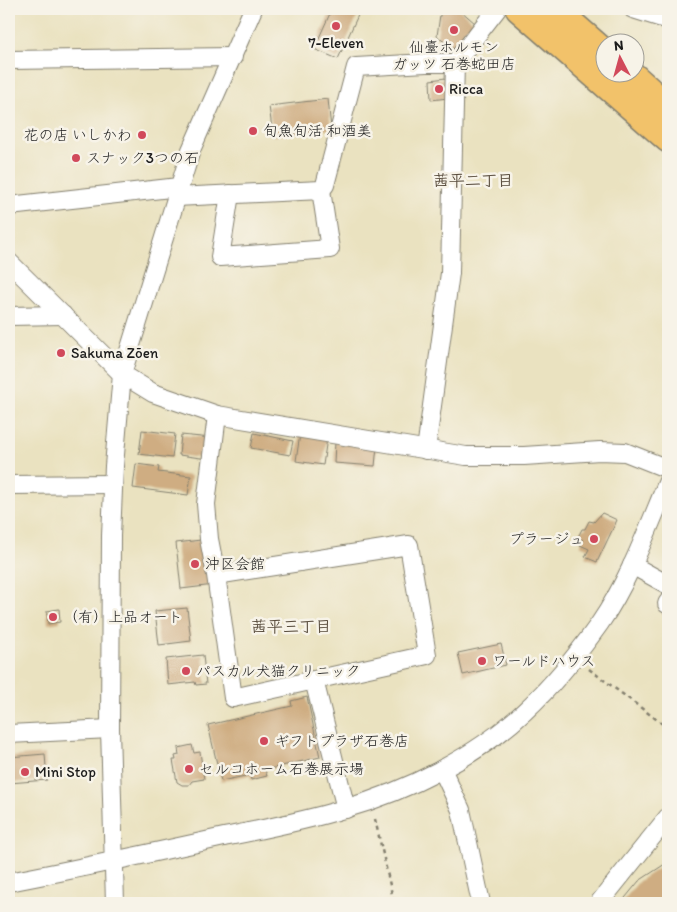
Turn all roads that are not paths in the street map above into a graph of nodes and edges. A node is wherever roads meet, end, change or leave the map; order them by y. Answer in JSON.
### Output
{"nodes":[{"id":1,"x":253,"y":9,"type":"edge"},
{"id":2,"x":497,"y":9,"type":"edge"},
{"id":3,"x":519,"y":9,"type":"edge"},
{"id":4,"x":555,"y":9,"type":"edge"},
{"id":5,"x":633,"y":9,"type":"edge"},
{"id":6,"x":668,"y":20,"type":"edge"},
{"id":7,"x":594,"y":43,"type":"edge"},
{"id":8,"x":233,"y":57,"type":"junction"},
{"id":9,"x":9,"y":60,"type":"edge"},
{"id":10,"x":455,"y":63,"type":"junction"},
{"id":11,"x":640,"y":82,"type":"edge"},
{"id":12,"x":668,"y":107,"type":"edge"},
{"id":13,"x":668,"y":139,"type":"edge"},
{"id":14,"x":321,"y":190,"type":"junction"},
{"id":15,"x":178,"y":192,"type":"junction"},
{"id":16,"x":230,"y":194,"type":"junction"},
{"id":17,"x":9,"y":206,"type":"edge"},
{"id":18,"x":9,"y":262,"type":"edge"},
{"id":19,"x":9,"y":316,"type":"edge"},
{"id":20,"x":63,"y":316,"type":"junction"},
{"id":21,"x":122,"y":374,"type":"junction"},
{"id":22,"x":217,"y":416,"type":"junction"},
{"id":23,"x":426,"y":450,"type":"junction"},
{"id":24,"x":668,"y":469,"type":"edge"},
{"id":25,"x":668,"y":482,"type":"edge"},
{"id":26,"x":113,"y":484,"type":"junction"},
{"id":27,"x":9,"y":485,"type":"edge"},
{"id":28,"x":632,"y":565,"type":"junction"},
{"id":29,"x":216,"y":575,"type":"junction"},
{"id":30,"x":668,"y":586,"type":"edge"},
{"id":31,"x":314,"y":680,"type":"junction"},
{"id":32,"x":110,"y":729,"type":"junction"},
{"id":33,"x":9,"y":734,"type":"edge"},
{"id":34,"x":442,"y":768,"type":"junction"},
{"id":35,"x":346,"y":809,"type":"junction"},
{"id":36,"x":668,"y":817,"type":"edge"},
{"id":37,"x":113,"y":862,"type":"junction"},
{"id":38,"x":9,"y":882,"type":"edge"},
{"id":39,"x":115,"y":903,"type":"edge"},
{"id":40,"x":481,"y":903,"type":"edge"},
{"id":41,"x":599,"y":903,"type":"edge"}],
"edges":[{"from":1,"to":8,"type":"street"},
{"from":2,"to":10,"type":"street"},
{"from":3,"to":13,"type":"highway"},
{"from":4,"to":7,"type":"highway"},
{"from":5,"to":6,"type":"street"},
{"from":8,"to":9,"type":"street"},
{"from":8,"to":15,"type":"street"},
{"from":10,"to":14,"type":"street"},
{"from":10,"to":23,"type":"street"},
{"from":11,"to":12,"type":"highway"},
{"from":14,"to":16,"type":"street"},
{"from":14,"to":16,"type":"street"},
{"from":15,"to":16,"type":"street"},
{"from":15,"to":17,"type":"street"},
{"from":15,"to":21,"type":"street"},
{"from":18,"to":20,"type":"street"},
{"from":19,"to":20,"type":"street"},
{"from":20,"to":21,"type":"street"},
{"from":21,"to":22,"type":"street"},
{"from":21,"to":26,"type":"street"},
{"from":22,"to":23,"type":"street"},
{"from":22,"to":29,"type":"street"},
{"from":23,"to":24,"type":"street"},
{"from":25,"to":28,"type":"street"},
{"from":26,"to":27,"type":"street"},
{"from":26,"to":32,"type":"street"},
{"from":28,"to":30,"type":"street"},
{"from":28,"to":34,"type":"street"},
{"from":29,"to":31,"type":"street"},
{"from":29,"to":31,"type":"street"},
{"from":31,"to":35,"type":"street"},
{"from":32,"to":33,"type":"street"},
{"from":32,"to":37,"type":"street"},
{"from":34,"to":35,"type":"street"},
{"from":34,"to":40,"type":"street"},
{"from":35,"to":37,"type":"street"},
{"from":36,"to":41,"type":"street"},
{"from":37,"to":38,"type":"street"},
{"from":37,"to":39,"type":"street"}]}
